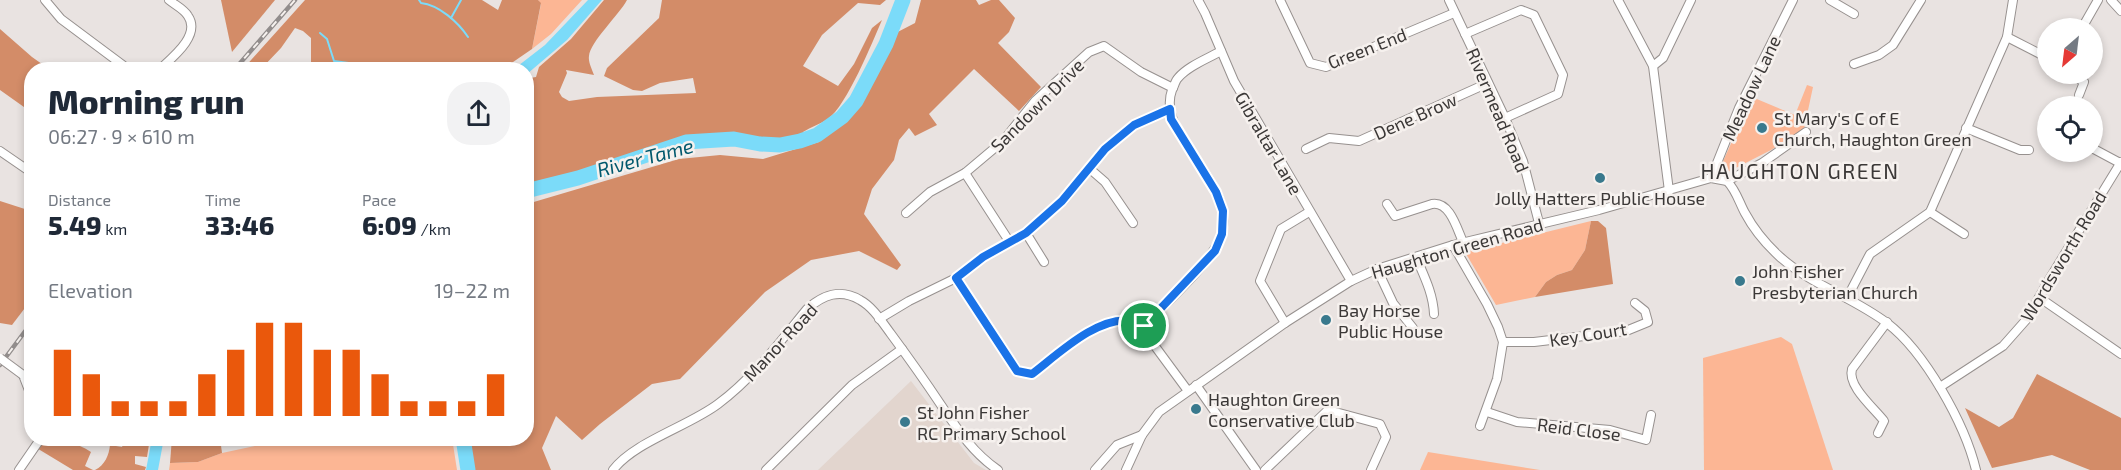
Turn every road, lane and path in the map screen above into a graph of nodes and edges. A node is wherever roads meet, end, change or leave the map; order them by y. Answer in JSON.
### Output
{"nodes":[{"id":1,"x":45,"y":0,"type":"edge"},
{"id":2,"x":169,"y":0,"type":"edge"},
{"id":3,"x":1198,"y":0,"type":"edge"},
{"id":4,"x":1280,"y":0,"type":"edge"},
{"id":5,"x":1449,"y":0,"type":"edge"},
{"id":6,"x":1618,"y":0,"type":"edge"},
{"id":7,"x":1691,"y":0,"type":"edge"},
{"id":8,"x":1793,"y":0,"type":"edge"},
{"id":9,"x":1830,"y":0,"type":"edge"},
{"id":10,"x":1921,"y":0,"type":"edge"},
{"id":11,"x":2013,"y":0,"type":"edge"},
{"id":12,"x":2098,"y":0,"type":"edge"},
{"id":13,"x":2111,"y":0,"type":"edge"},
{"id":14,"x":2121,"y":11,"type":"edge"},
{"id":15,"x":1454,"y":13,"type":"junction"},
{"id":16,"x":1854,"y":14,"type":"dead end"},
{"id":17,"x":2088,"y":18,"type":"edge"},
{"id":18,"x":1465,"y":34,"type":"junction"},
{"id":19,"x":2007,"y":37,"type":"junction"},
{"id":20,"x":1221,"y":51,"type":"junction"},
{"id":21,"x":2037,"y":52,"type":"edge"},
{"id":22,"x":119,"y":62,"type":"edge"},
{"id":23,"x":167,"y":62,"type":"edge"},
{"id":24,"x":1854,"y":64,"type":"dead end"},
{"id":25,"x":1653,"y":66,"type":"junction"},
{"id":26,"x":1488,"y":83,"type":"junction"},
{"id":27,"x":2083,"y":84,"type":"edge"},
{"id":28,"x":1173,"y":88,"type":"junction"},
{"id":29,"x":2079,"y":95,"type":"dead end"},
{"id":30,"x":1170,"y":109,"type":"junction"},
{"id":31,"x":1505,"y":118,"type":"junction"},
{"id":32,"x":1966,"y":128,"type":"junction"},
{"id":33,"x":1806,"y":132,"type":"dead end"},
{"id":34,"x":1305,"y":149,"type":"dead end"},
{"id":35,"x":2029,"y":150,"type":"dead end"},
{"id":36,"x":0,"y":151,"type":"edge"},
{"id":37,"x":2103,"y":154,"type":"edge"},
{"id":38,"x":2120,"y":162,"type":"edge"},
{"id":39,"x":24,"y":168,"type":"edge"},
{"id":40,"x":1090,"y":169,"type":"junction"},
{"id":41,"x":965,"y":172,"type":"junction"},
{"id":42,"x":1711,"y":178,"type":"junction"},
{"id":43,"x":1728,"y":181,"type":"junction"},
{"id":44,"x":1669,"y":191,"type":"junction"},
{"id":45,"x":1387,"y":204,"type":"dead end"},
{"id":46,"x":1309,"y":212,"type":"junction"},
{"id":47,"x":1930,"y":212,"type":"junction"},
{"id":48,"x":906,"y":213,"type":"dead end"},
{"id":49,"x":1133,"y":222,"type":"dead end"},
{"id":50,"x":1539,"y":223,"type":"junction"},
{"id":51,"x":1026,"y":233,"type":"junction"},
{"id":52,"x":1964,"y":234,"type":"dead end"},
{"id":53,"x":1010,"y":241,"type":"junction"},
{"id":54,"x":1463,"y":242,"type":"junction"},
{"id":55,"x":1453,"y":245,"type":"junction"},
{"id":56,"x":1416,"y":257,"type":"junction"},
{"id":57,"x":1044,"y":262,"type":"dead end"},
{"id":58,"x":1377,"y":269,"type":"junction"},
{"id":59,"x":956,"y":278,"type":"junction"},
{"id":60,"x":1351,"y":281,"type":"junction"},
{"id":61,"x":1847,"y":298,"type":"junction"},
{"id":62,"x":2040,"y":298,"type":"junction"},
{"id":63,"x":1635,"y":303,"type":"dead end"},
{"id":64,"x":1434,"y":314,"type":"dead end"},
{"id":65,"x":879,"y":319,"type":"junction"},
{"id":66,"x":1887,"y":322,"type":"junction"},
{"id":67,"x":1285,"y":323,"type":"junction"},
{"id":68,"x":1144,"y":326,"type":"junction"},
{"id":69,"x":1413,"y":328,"type":"dead end"},
{"id":70,"x":1503,"y":342,"type":"junction"},
{"id":71,"x":902,"y":349,"type":"junction"},
{"id":72,"x":2121,"y":354,"type":"edge"},
{"id":73,"x":0,"y":358,"type":"edge"},
{"id":74,"x":24,"y":374,"type":"edge"},
{"id":75,"x":1196,"y":385,"type":"junction"},
{"id":76,"x":1940,"y":387,"type":"junction"},
{"id":77,"x":1188,"y":391,"type":"junction"},
{"id":78,"x":1487,"y":412,"type":"junction"},
{"id":79,"x":1651,"y":415,"type":"dead end"},
{"id":80,"x":1480,"y":426,"type":"dead end"},
{"id":81,"x":1878,"y":433,"type":"dead end"},
{"id":82,"x":1142,"y":435,"type":"junction"},
{"id":83,"x":36,"y":446,"type":"edge"},
{"id":84,"x":19,"y":470,"type":"edge"},
{"id":85,"x":613,"y":470,"type":"edge"},
{"id":86,"x":766,"y":470,"type":"edge"},
{"id":87,"x":998,"y":470,"type":"edge"},
{"id":88,"x":1095,"y":470,"type":"edge"},
{"id":89,"x":1126,"y":470,"type":"edge"},
{"id":90,"x":1257,"y":470,"type":"edge"},
{"id":91,"x":1265,"y":470,"type":"edge"},
{"id":92,"x":1371,"y":470,"type":"edge"},
{"id":93,"x":1976,"y":470,"type":"edge"}],
"edges":[{"from":1,"to":22,"type":"street"},
{"from":2,"to":23,"type":"street"},
{"from":3,"to":20,"type":"street","name":"Gibraltar Lane"},
{"from":4,"to":15,"type":"street","name":"Green End"},
{"from":5,"to":15,"type":"street","name":"Rivermead Road"},
{"from":6,"to":25,"type":"street"},
{"from":7,"to":25,"type":"street"},
{"from":8,"to":42,"type":"street","name":"Meadow Lane"},
{"from":9,"to":16,"type":"street"},
{"from":10,"to":24,"type":"street"},
{"from":11,"to":19,"type":"street"},
{"from":12,"to":17,"type":"street"},
{"from":13,"to":14,"type":"street"},
{"from":15,"to":18,"type":"street","name":"Rivermead Road"},
{"from":18,"to":26,"type":"street","name":"Rivermead Road"},
{"from":18,"to":31,"type":"street"},
{"from":19,"to":21,"type":"street"},
{"from":19,"to":32,"type":"street"},
{"from":20,"to":28,"type":"street"},
{"from":20,"to":46,"type":"street","name":"Gibraltar Lane"},
{"from":25,"to":44,"type":"street"},
{"from":26,"to":31,"type":"street","name":"Rivermead Road"},
{"from":26,"to":34,"type":"street","name":"Dene Brow"},
{"from":27,"to":29,"type":"street"},
{"from":28,"to":30,"type":"street"},
{"from":28,"to":41,"type":"street","name":"Sandown Drive"},
{"from":30,"to":40,"type":"street"},
{"from":30,"to":68,"type":"street"},
{"from":31,"to":50,"type":"street","name":"Rivermead Road"},
{"from":32,"to":35,"type":"street"},
{"from":32,"to":47,"type":"street"},
{"from":33,"to":43,"type":"street"},
{"from":36,"to":39,"type":"street"},
{"from":37,"to":38,"type":"street"},
{"from":38,"to":62,"type":"street","name":"Wordsworth Road"},
{"from":40,"to":49,"type":"street"},
{"from":40,"to":51,"type":"street"},
{"from":41,"to":48,"type":"street","name":"Sandown Drive"},
{"from":41,"to":53,"type":"street"},
{"from":42,"to":43,"type":"street"},
{"from":42,"to":44,"type":"street","name":"Haughton Green Road"},
{"from":43,"to":61,"type":"street"},
{"from":44,"to":50,"type":"street","name":"Haughton Green Road"},
{"from":45,"to":54,"type":"street"},
{"from":46,"to":60,"type":"street","name":"Gibraltar Lane"},
{"from":46,"to":67,"type":"street"},
{"from":47,"to":52,"type":"street"},
{"from":47,"to":61,"type":"street"},
{"from":50,"to":54,"type":"street","name":"Haughton Green Road"},
{"from":51,"to":53,"type":"street"},
{"from":51,"to":57,"type":"street"},
{"from":53,"to":59,"type":"street"},
{"from":54,"to":55,"type":"street","name":"Haughton Green Road"},
{"from":55,"to":56,"type":"street","name":"Haughton Green Road"},
{"from":55,"to":70,"type":"street"},
{"from":56,"to":58,"type":"street","name":"Haughton Green Road"},
{"from":56,"to":64,"type":"street"},
{"from":58,"to":60,"type":"street","name":"Haughton Green Road"},
{"from":58,"to":69,"type":"street"},
{"from":59,"to":65,"type":"street"},
{"from":59,"to":68,"type":"street"},
{"from":60,"to":67,"type":"street","name":"Haughton Green Road"},
{"from":61,"to":66,"type":"street"},
{"from":62,"to":72,"type":"street"},
{"from":62,"to":76,"type":"street","name":"Wordsworth Road"},
{"from":63,"to":70,"type":"street","name":"Key Court"},
{"from":65,"to":71,"type":"street","name":"Manor Road"},
{"from":65,"to":85,"type":"street","name":"Manor Road"},
{"from":66,"to":76,"type":"street"},
{"from":66,"to":81,"type":"street"},
{"from":67,"to":75,"type":"street","name":"Haughton Green Road"},
{"from":68,"to":77,"type":"street"},
{"from":70,"to":78,"type":"street"},
{"from":71,"to":86,"type":"street"},
{"from":71,"to":87,"type":"street","name":"Manor Road"},
{"from":73,"to":74,"type":"street","bridge":true},
{"from":75,"to":77,"type":"street","name":"Haughton Green Road"},
{"from":75,"to":90,"type":"street"},
{"from":76,"to":93,"type":"street"},
{"from":77,"to":82,"type":"street","name":"Haughton Green Road"},
{"from":78,"to":79,"type":"street","name":"Reid Close"},
{"from":78,"to":80,"type":"street"},
{"from":82,"to":88,"type":"street","name":"Haughton Green Road"},
{"from":82,"to":89,"type":"street","name":"Haughton Green Road"},
{"from":83,"to":84,"type":"street"},
{"from":91,"to":92,"type":"street"}]}
